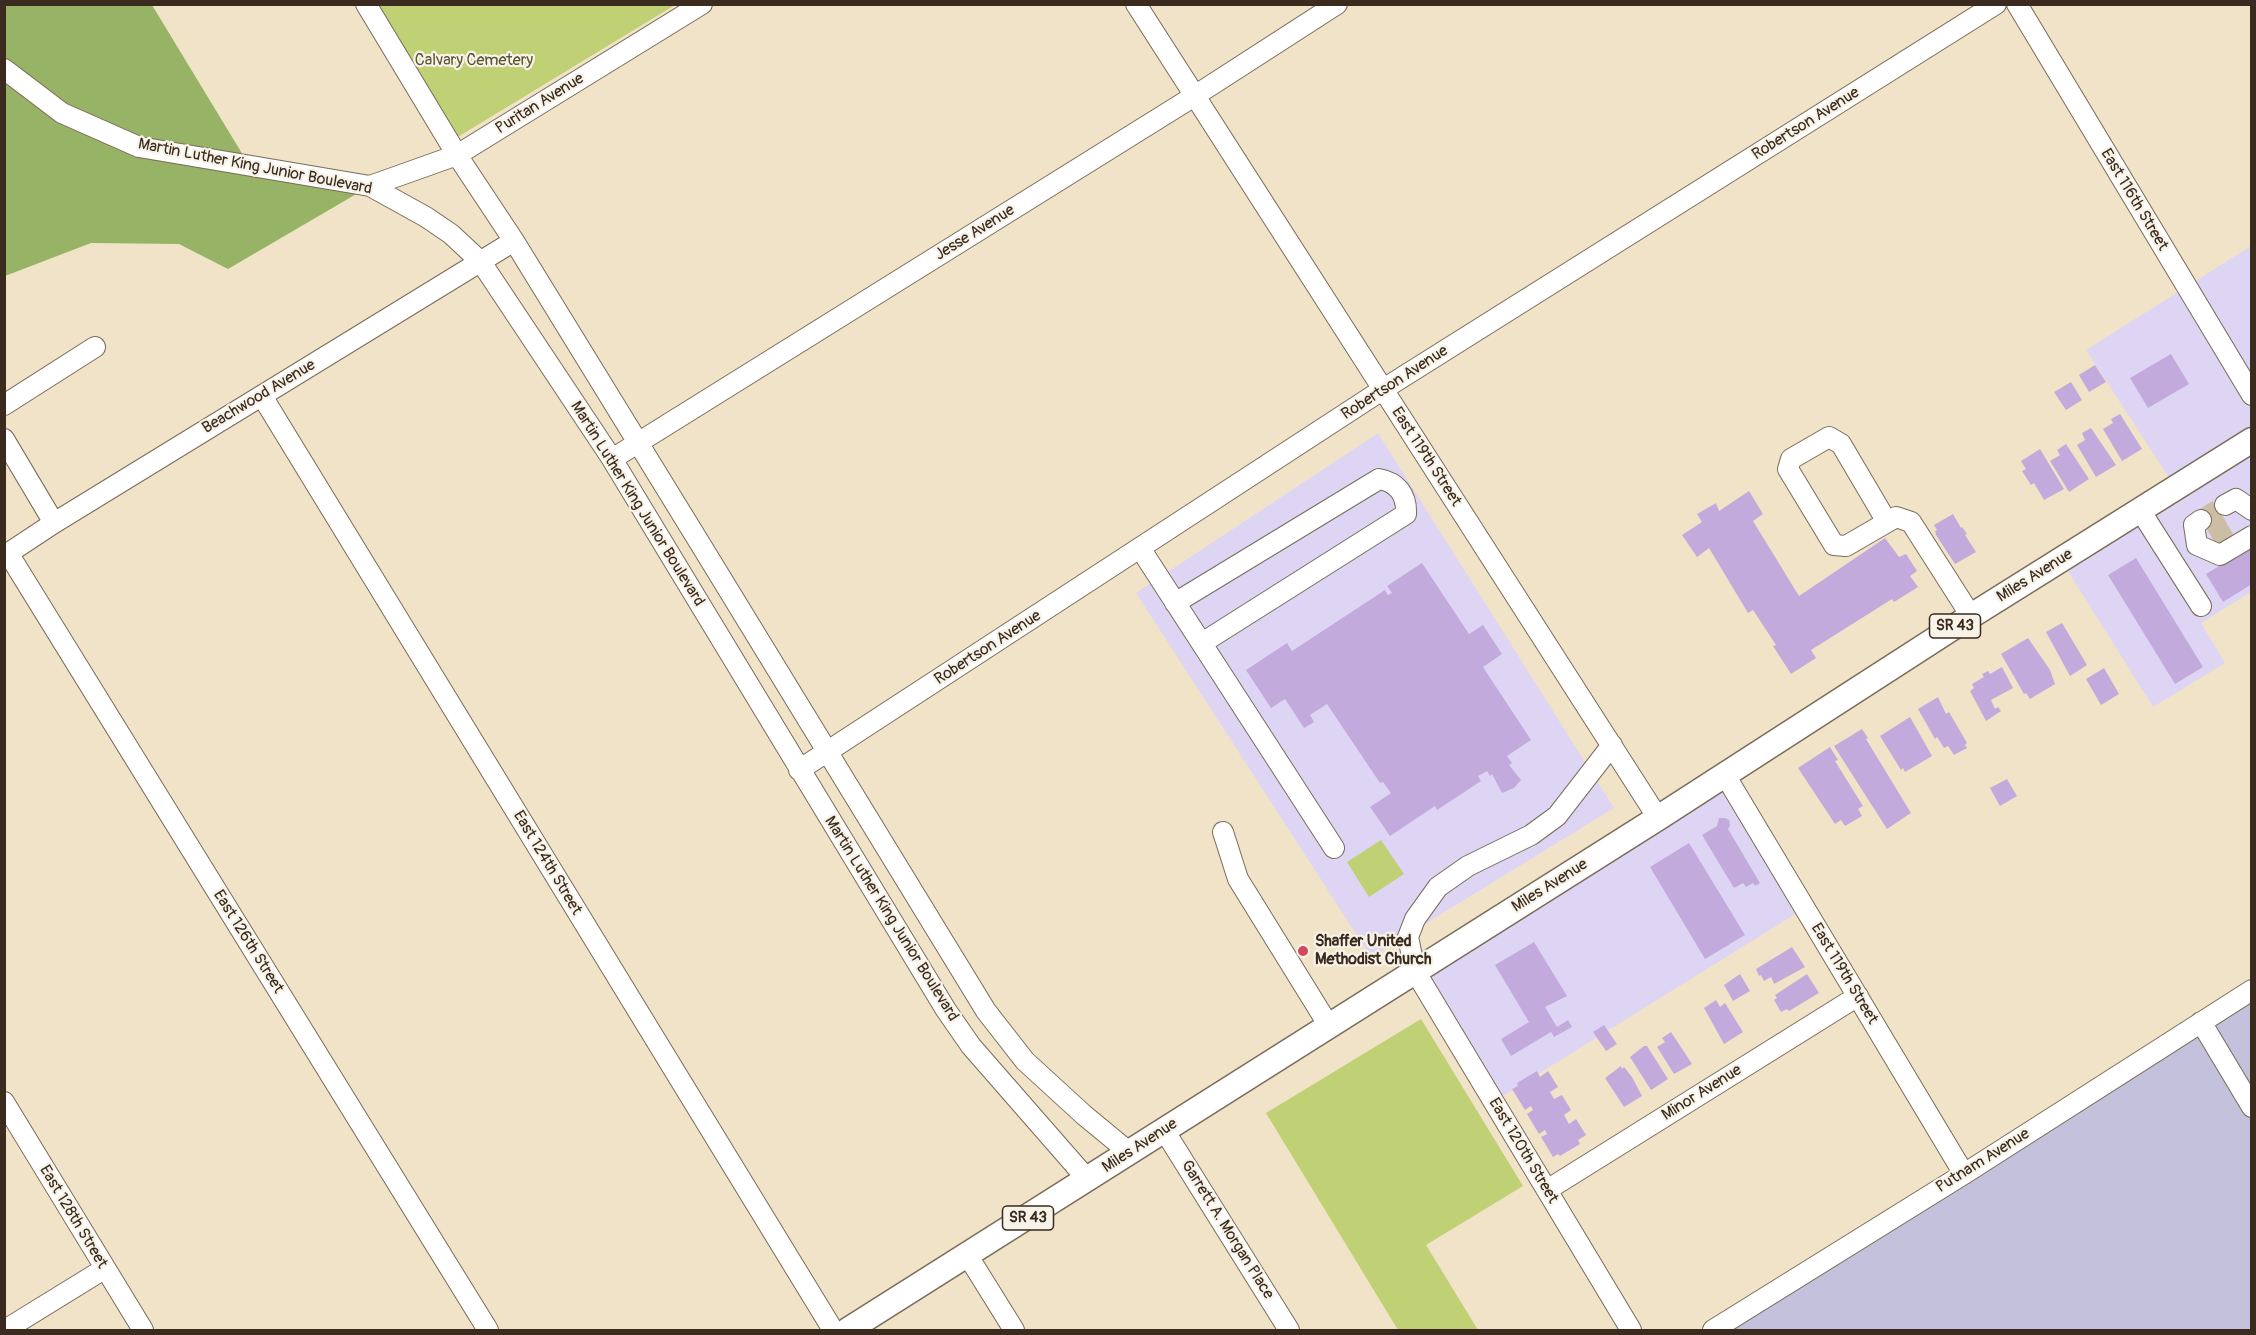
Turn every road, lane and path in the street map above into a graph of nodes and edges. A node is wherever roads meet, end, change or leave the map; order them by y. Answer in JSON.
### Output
{"nodes":[{"id":1,"x":366,"y":4,"type":"edge"},
{"id":2,"x":702,"y":4,"type":"edge"},
{"id":3,"x":1136,"y":4,"type":"edge"},
{"id":4,"x":1337,"y":4,"type":"edge"},
{"id":5,"x":1996,"y":4,"type":"edge"},
{"id":6,"x":2017,"y":4,"type":"edge"},
{"id":7,"x":4,"y":69,"type":"edge"},
{"id":8,"x":1196,"y":95,"type":"junction"},
{"id":9,"x":457,"y":155,"type":"junction"},
{"id":10,"x":370,"y":186,"type":"junction"},
{"id":11,"x":514,"y":241,"type":"junction"},
{"id":12,"x":481,"y":262,"type":"junction"},
{"id":13,"x":95,"y":347,"type":"dead end"},
{"id":14,"x":1383,"y":390,"type":"junction"},
{"id":15,"x":2252,"y":395,"type":"edge"},
{"id":16,"x":261,"y":396,"type":"junction"},
{"id":17,"x":4,"y":405,"type":"edge"},
{"id":18,"x":4,"y":439,"type":"edge"},
{"id":19,"x":2252,"y":440,"type":"edge"},
{"id":20,"x":638,"y":444,"type":"junction"},
{"id":21,"x":612,"y":459,"type":"junction"},
{"id":22,"x":2140,"y":510,"type":"junction"},
{"id":23,"x":2252,"y":510,"type":"edge"},
{"id":24,"x":2230,"y":513,"type":"tunnel mouth"},
{"id":25,"x":1887,"y":522,"type":"junction"},
{"id":26,"x":54,"y":523,"type":"junction"},
{"id":27,"x":2252,"y":536,"type":"edge"},
{"id":28,"x":1140,"y":548,"type":"junction"},
{"id":29,"x":6,"y":555,"type":"edge"},
{"id":30,"x":2173,"y":560,"type":"junction"},
{"id":31,"x":1175,"y":603,"type":"junction"},
{"id":32,"x":2201,"y":606,"type":"dead end"},
{"id":33,"x":1971,"y":616,"type":"junction"},
{"id":34,"x":1202,"y":643,"type":"junction"},
{"id":35,"x":1612,"y":745,"type":"junction"},
{"id":36,"x":829,"y":752,"type":"junction"},
{"id":37,"x":799,"y":770,"type":"junction"},
{"id":38,"x":1725,"y":775,"type":"junction"},
{"id":39,"x":1658,"y":818,"type":"junction"},
{"id":40,"x":1223,"y":832,"type":"dead end"},
{"id":41,"x":1334,"y":848,"type":"dead end"},
{"id":42,"x":1415,"y":971,"type":"junction"},
{"id":43,"x":2252,"y":990,"type":"edge"},
{"id":44,"x":1858,"y":996,"type":"junction"},
{"id":45,"x":2201,"y":1022,"type":"junction"},
{"id":46,"x":1329,"y":1026,"type":"junction"},
{"id":47,"x":4,"y":1102,"type":"edge"},
{"id":48,"x":2252,"y":1107,"type":"edge"},
{"id":49,"x":1164,"y":1130,"type":"junction"},
{"id":50,"x":1130,"y":1153,"type":"junction"},
{"id":51,"x":1964,"y":1174,"type":"junction"},
{"id":52,"x":1088,"y":1180,"type":"junction"},
{"id":53,"x":1546,"y":1190,"type":"junction"},
{"id":54,"x":968,"y":1256,"type":"junction"},
{"id":55,"x":104,"y":1269,"type":"junction"},
{"id":56,"x":5,"y":1330,"type":"edge"},
{"id":57,"x":143,"y":1330,"type":"edge"},
{"id":58,"x":488,"y":1330,"type":"edge"},
{"id":59,"x":833,"y":1330,"type":"edge"},
{"id":60,"x":848,"y":1330,"type":"edge"},
{"id":61,"x":1014,"y":1330,"type":"edge"},
{"id":62,"x":1289,"y":1330,"type":"edge"},
{"id":63,"x":1631,"y":1330,"type":"edge"},
{"id":64,"x":1713,"y":1330,"type":"edge"}],
"edges":[{"from":1,"to":9,"type":"street","name":"Martin Luther King Junior Boulevard"},
{"from":2,"to":9,"type":"street","name":"Puritan Avenue"},
{"from":3,"to":8,"type":"street","name":"East 119th Street"},
{"from":4,"to":8,"type":"street","name":"Jesse Avenue"},
{"from":5,"to":14,"type":"street","name":"Robertson Avenue"},
{"from":6,"to":15,"type":"street","name":"East 116th Street"},
{"from":7,"to":10,"type":"street","name":"Martin Luther King Junior Boulevard"},
{"from":8,"to":14,"type":"street","name":"East 119th Street"},
{"from":8,"to":20,"type":"street","name":"Jesse Avenue"},
{"from":9,"to":10,"type":"street","name":"Puritan Avenue"},
{"from":9,"to":11,"type":"street","name":"Martin Luther King Junior Boulevard"},
{"from":10,"to":12,"type":"street","name":"Martin Luther King Junior Boulevard"},
{"from":11,"to":12,"type":"street","name":"Beachwood Avenue"},
{"from":11,"to":20,"type":"street","name":"Martin Luther King Junior Boulevard"},
{"from":12,"to":16,"type":"street","name":"Beachwood Avenue"},
{"from":12,"to":21,"type":"street","name":"Martin Luther King Junior Boulevard"},
{"from":13,"to":17,"type":"street"},
{"from":14,"to":28,"type":"street","name":"Robertson Avenue"},
{"from":14,"to":35,"type":"street","name":"East 119th Street"},
{"from":16,"to":26,"type":"street","name":"Beachwood Avenue"},
{"from":16,"to":59,"type":"street","name":"East 124th Street"},
{"from":18,"to":26,"type":"street"},
{"from":19,"to":22,"type":"main road","name":"Miles Avenue","number":"SR 43"},
{"from":20,"to":21,"type":"street","name":"Jesse Avenue"},
{"from":20,"to":36,"type":"street","name":"Martin Luther King Junior Boulevard"},
{"from":21,"to":37,"type":"street","name":"Martin Luther King Junior Boulevard"},
{"from":22,"to":30,"type":"street"},
{"from":22,"to":33,"type":"main road","name":"Miles Avenue","number":"SR 43"},
{"from":23,"to":24,"type":"street"},
{"from":25,"to":25,"type":"street"},
{"from":25,"to":33,"type":"street"},
{"from":26,"to":29,"type":"street","name":"Beachwood Avenue"},
{"from":27,"to":30,"type":"street"},
{"from":28,"to":31,"type":"street"},
{"from":28,"to":36,"type":"street","name":"Robertson Avenue"},
{"from":29,"to":58,"type":"street","name":"East 126th Street"},
{"from":30,"to":32,"type":"street"},
{"from":31,"to":34,"type":"street"},
{"from":31,"to":34,"type":"street"},
{"from":33,"to":38,"type":"main road","name":"Miles Avenue","number":"SR 43"},
{"from":34,"to":41,"type":"street"},
{"from":35,"to":39,"type":"street","name":"East 119th Street"},
{"from":35,"to":42,"type":"street","name":"East 120th Street"},
{"from":36,"to":37,"type":"street","name":"Robertson Avenue"},
{"from":36,"to":50,"type":"street","name":"Martin Luther King Junior Boulevard"},
{"from":37,"to":52,"type":"street","name":"Martin Luther King Junior Boulevard"},
{"from":38,"to":39,"type":"main road","name":"Miles Avenue","number":"SR 43"},
{"from":38,"to":44,"type":"street","name":"East 119th Street"},
{"from":39,"to":42,"type":"main road","name":"Miles Avenue","number":"SR 43"},
{"from":40,"to":46,"type":"street"},
{"from":42,"to":46,"type":"main road","name":"Miles Avenue","number":"SR 43"},
{"from":42,"to":53,"type":"street","name":"East 120th Street"},
{"from":43,"to":45,"type":"street","name":"Putnam Avenue"},
{"from":44,"to":51,"type":"street","name":"East 119th Street"},
{"from":44,"to":53,"type":"street","name":"Minor Avenue"},
{"from":45,"to":48,"type":"street"},
{"from":45,"to":51,"type":"street","name":"Putnam Avenue"},
{"from":46,"to":49,"type":"main road","name":"Miles Avenue","number":"SR 43"},
{"from":47,"to":55,"type":"street","name":"East 128th Street"},
{"from":49,"to":50,"type":"main road","name":"Miles Avenue","number":"SR 43"},
{"from":49,"to":62,"type":"street","name":"Garrett A. Morgan Place"},
{"from":50,"to":52,"type":"main road","name":"Miles Avenue","number":"SR 43"},
{"from":51,"to":64,"type":"street","name":"Putnam Avenue"},
{"from":52,"to":54,"type":"main road","name":"Miles Avenue","number":"SR 43"},
{"from":53,"to":63,"type":"street","name":"East 120th Street"},
{"from":54,"to":60,"type":"main road","name":"Miles Avenue","number":"SR 43"},
{"from":54,"to":61,"type":"street"},
{"from":55,"to":56,"type":"street"},
{"from":55,"to":57,"type":"street","name":"East 128th Street"}]}
